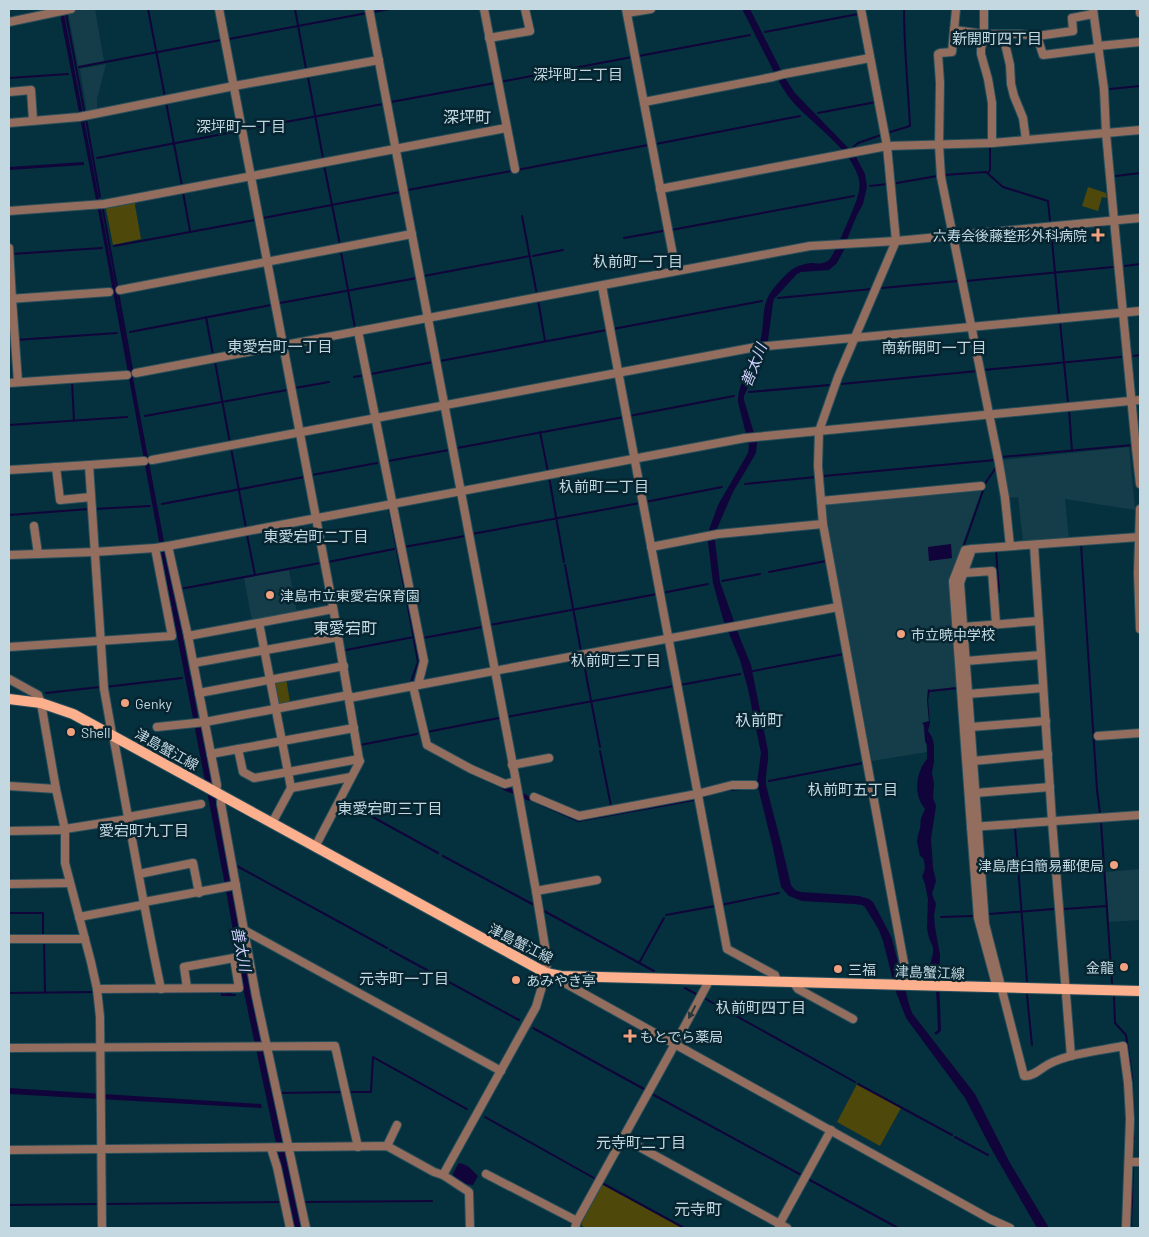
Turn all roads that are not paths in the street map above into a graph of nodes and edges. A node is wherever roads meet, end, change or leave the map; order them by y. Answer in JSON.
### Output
{"nodes":[{"id":1,"x":219,"y":9,"type":"edge"},
{"id":2,"x":369,"y":9,"type":"edge"},
{"id":3,"x":484,"y":9,"type":"edge"},
{"id":4,"x":525,"y":9,"type":"edge"},
{"id":5,"x":651,"y":9,"type":"edge"},
{"id":6,"x":861,"y":9,"type":"edge"},
{"id":7,"x":956,"y":9,"type":"edge"},
{"id":8,"x":984,"y":9,"type":"edge"},
{"id":9,"x":1140,"y":9,"type":"edge"},
{"id":10,"x":62,"y":10,"type":"edge"},
{"id":11,"x":627,"y":11,"type":"edge"},
{"id":12,"x":1093,"y":11,"type":"edge"},
{"id":13,"x":1140,"y":13,"type":"edge"},
{"id":14,"x":9,"y":22,"type":"edge"},
{"id":15,"x":954,"y":30,"type":"junction"},
{"id":16,"x":984,"y":34,"type":"junction"},
{"id":17,"x":1003,"y":35,"type":"junction"},
{"id":18,"x":1037,"y":36,"type":"junction"},
{"id":19,"x":489,"y":38,"type":"junction"},
{"id":20,"x":1140,"y":42,"type":"edge"},
{"id":21,"x":1098,"y":47,"type":"junction"},
{"id":22,"x":870,"y":58,"type":"junction"},
{"id":23,"x":379,"y":60,"type":"junction"},
{"id":24,"x":234,"y":86,"type":"junction"},
{"id":25,"x":9,"y":92,"type":"edge"},
{"id":26,"x":644,"y":102,"type":"junction"},
{"id":27,"x":33,"y":120,"type":"junction"},
{"id":28,"x":9,"y":123,"type":"edge"},
{"id":29,"x":506,"y":128,"type":"junction"},
{"id":30,"x":1140,"y":130,"type":"edge"},
{"id":31,"x":1106,"y":133,"type":"junction"},
{"id":32,"x":1026,"y":140,"type":"junction"},
{"id":33,"x":992,"y":143,"type":"junction"},
{"id":34,"x":939,"y":145,"type":"junction"},
{"id":35,"x":887,"y":146,"type":"junction"},
{"id":36,"x":395,"y":149,"type":"junction"},
{"id":37,"x":514,"y":169,"type":"dead end"},
{"id":38,"x":251,"y":176,"type":"junction"},
{"id":39,"x":660,"y":189,"type":"junction"},
{"id":40,"x":9,"y":211,"type":"edge"},
{"id":41,"x":1140,"y":218,"type":"edge"},
{"id":42,"x":1114,"y":220,"type":"junction"},
{"id":43,"x":412,"y":234,"type":"junction"},
{"id":44,"x":953,"y":235,"type":"junction"},
{"id":45,"x":896,"y":241,"type":"junction"},
{"id":46,"x":9,"y":248,"type":"edge"},
{"id":47,"x":268,"y":263,"type":"junction"},
{"id":48,"x":676,"y":271,"type":"junction"},
{"id":49,"x":602,"y":286,"type":"junction"},
{"id":50,"x":120,"y":290,"type":"dead end"},
{"id":51,"x":109,"y":292,"type":"dead end"},
{"id":52,"x":11,"y":299,"type":"edge"},
{"id":53,"x":1140,"y":311,"type":"edge"},
{"id":54,"x":1124,"y":313,"type":"junction"},
{"id":55,"x":428,"y":318,"type":"junction"},
{"id":56,"x":971,"y":326,"type":"junction"},
{"id":57,"x":358,"y":331,"type":"junction"},
{"id":58,"x":855,"y":337,"type":"junction"},
{"id":59,"x":283,"y":346,"type":"junction"},
{"id":60,"x":136,"y":373,"type":"dead end"},
{"id":61,"x":618,"y":373,"type":"junction"},
{"id":62,"x":127,"y":375,"type":"dead end"},
{"id":63,"x":18,"y":382,"type":"junction"},
{"id":64,"x":9,"y":383,"type":"edge"},
{"id":65,"x":1140,"y":400,"type":"edge"},
{"id":66,"x":1131,"y":401,"type":"junction"},
{"id":67,"x":444,"y":405,"type":"junction"},
{"id":68,"x":989,"y":414,"type":"junction"},
{"id":69,"x":376,"y":418,"type":"junction"},
{"id":70,"x":819,"y":430,"type":"junction"},
{"id":71,"x":300,"y":433,"type":"junction"},
{"id":72,"x":634,"y":458,"type":"junction"},
{"id":73,"x":152,"y":460,"type":"dead end"},
{"id":74,"x":144,"y":461,"type":"dead end"},
{"id":75,"x":89,"y":465,"type":"junction"},
{"id":76,"x":56,"y":467,"type":"junction"},
{"id":77,"x":9,"y":470,"type":"edge"},
{"id":78,"x":1140,"y":484,"type":"edge"},
{"id":79,"x":982,"y":486,"type":"dead end"},
{"id":80,"x":461,"y":491,"type":"junction"},
{"id":81,"x":91,"y":497,"type":"junction"},
{"id":82,"x":821,"y":502,"type":"junction"},
{"id":83,"x":392,"y":504,"type":"junction"},
{"id":84,"x":1140,"y":509,"type":"edge"},
{"id":85,"x":316,"y":518,"type":"junction"},
{"id":86,"x":823,"y":524,"type":"junction"},
{"id":87,"x":34,"y":526,"type":"dead end"},
{"id":88,"x":1140,"y":538,"type":"edge"},
{"id":89,"x":1034,"y":544,"type":"junction"},
{"id":90,"x":1010,"y":546,"type":"junction"},
{"id":91,"x":163,"y":547,"type":"junction"},
{"id":92,"x":651,"y":547,"type":"junction"},
{"id":93,"x":972,"y":549,"type":"junction"},
{"id":94,"x":94,"y":552,"type":"junction"},
{"id":95,"x":38,"y":554,"type":"junction"},
{"id":96,"x":9,"y":555,"type":"edge"},
{"id":97,"x":964,"y":573,"type":"junction"},
{"id":98,"x":838,"y":607,"type":"junction"},
{"id":99,"x":333,"y":609,"type":"junction"},
{"id":100,"x":1039,"y":621,"type":"junction"},
{"id":101,"x":259,"y":623,"type":"junction"},
{"id":102,"x":996,"y":624,"type":"junction"},
{"id":103,"x":963,"y":627,"type":"junction"},
{"id":104,"x":1140,"y":629,"type":"edge"},
{"id":105,"x":188,"y":636,"type":"junction"},
{"id":106,"x":338,"y":637,"type":"junction"},
{"id":107,"x":668,"y":638,"type":"junction"},
{"id":108,"x":101,"y":641,"type":"junction"},
{"id":109,"x":9,"y":647,"type":"edge"},
{"id":110,"x":264,"y":650,"type":"junction"},
{"id":111,"x":1041,"y":655,"type":"junction"},
{"id":112,"x":966,"y":661,"type":"junction"},
{"id":113,"x":194,"y":664,"type":"junction"},
{"id":114,"x":344,"y":666,"type":"junction"},
{"id":115,"x":494,"y":671,"type":"junction"},
{"id":116,"x":9,"y":679,"type":"edge"},
{"id":117,"x":270,"y":680,"type":"junction"},
{"id":118,"x":416,"y":686,"type":"junction"},
{"id":119,"x":1044,"y":688,"type":"junction"},
{"id":120,"x":200,"y":693,"type":"junction"},
{"id":121,"x":968,"y":694,"type":"junction"},
{"id":122,"x":349,"y":697,"type":"junction"},
{"id":123,"x":9,"y":699,"type":"edge"},
{"id":124,"x":41,"y":703,"type":"junction"},
{"id":125,"x":275,"y":709,"type":"junction"},
{"id":126,"x":1046,"y":721,"type":"junction"},
{"id":127,"x":204,"y":722,"type":"junction"},
{"id":128,"x":970,"y":727,"type":"junction"},
{"id":129,"x":157,"y":728,"type":"dead end"},
{"id":130,"x":354,"y":728,"type":"junction"},
{"id":131,"x":1140,"y":733,"type":"edge"},
{"id":132,"x":112,"y":735,"type":"junction"},
{"id":133,"x":1098,"y":736,"type":"dead end"},
{"id":134,"x":282,"y":741,"type":"junction"},
{"id":135,"x":238,"y":749,"type":"junction"},
{"id":136,"x":212,"y":754,"type":"junction"},
{"id":137,"x":1048,"y":754,"type":"junction"},
{"id":138,"x":549,"y":758,"type":"dead end"},
{"id":139,"x":359,"y":759,"type":"junction"},
{"id":140,"x":973,"y":761,"type":"junction"},
{"id":141,"x":512,"y":765,"type":"junction"},
{"id":142,"x":288,"y":772,"type":"junction"},
{"id":143,"x":351,"y":777,"type":"junction"},
{"id":144,"x":516,"y":783,"type":"junction"},
{"id":145,"x":754,"y":785,"type":"dead end"},
{"id":146,"x":9,"y":786,"type":"edge"},
{"id":147,"x":1050,"y":787,"type":"junction"},
{"id":148,"x":290,"y":788,"type":"junction"},
{"id":149,"x":56,"y":789,"type":"junction"},
{"id":150,"x":975,"y":793,"type":"junction"},
{"id":151,"x":218,"y":794,"type":"junction"},
{"id":152,"x":534,"y":797,"type":"dead end"},
{"id":153,"x":698,"y":797,"type":"junction"},
{"id":154,"x":201,"y":804,"type":"dead end"},
{"id":155,"x":1140,"y":815,"type":"edge"},
{"id":156,"x":128,"y":818,"type":"junction"},
{"id":157,"x":1052,"y":821,"type":"junction"},
{"id":158,"x":272,"y":823,"type":"junction"},
{"id":159,"x":974,"y":827,"type":"junction"},
{"id":160,"x":65,"y":830,"type":"junction"},
{"id":161,"x":9,"y":831,"type":"edge"},
{"id":162,"x":315,"y":847,"type":"junction"},
{"id":163,"x":139,"y":874,"type":"junction"},
{"id":164,"x":597,"y":880,"type":"dead end"},
{"id":165,"x":9,"y":884,"type":"edge"},
{"id":166,"x":70,"y":884,"type":"junction"},
{"id":167,"x":235,"y":885,"type":"junction"},
{"id":168,"x":536,"y":891,"type":"junction"},
{"id":169,"x":199,"y":893,"type":"junction"},
{"id":170,"x":144,"y":902,"type":"junction"},
{"id":171,"x":80,"y":917,"type":"junction"},
{"id":172,"x":244,"y":930,"type":"junction"},
{"id":173,"x":9,"y":939,"type":"edge"},
{"id":174,"x":85,"y":939,"type":"junction"},
{"id":175,"x":546,"y":973,"type":"junction"},
{"id":176,"x":709,"y":981,"type":"junction"},
{"id":177,"x":777,"y":982,"type":"junction"},
{"id":178,"x":793,"y":982,"type":"junction"},
{"id":179,"x":907,"y":985,"type":"junction"},
{"id":180,"x":187,"y":988,"type":"junction"},
{"id":181,"x":253,"y":988,"type":"junction"},
{"id":182,"x":1000,"y":988,"type":"junction"},
{"id":183,"x":97,"y":989,"type":"junction"},
{"id":184,"x":161,"y":989,"type":"junction"},
{"id":185,"x":240,"y":989,"type":"dead end"},
{"id":186,"x":1066,"y":989,"type":"junction"},
{"id":187,"x":1140,"y":991,"type":"edge"},
{"id":188,"x":852,"y":1020,"type":"dead end"},
{"id":189,"x":675,"y":1044,"type":"junction"},
{"id":190,"x":266,"y":1047,"type":"junction"},
{"id":191,"x":9,"y":1048,"type":"edge"},
{"id":192,"x":100,"y":1048,"type":"junction"},
{"id":193,"x":1071,"y":1056,"type":"junction"},
{"id":194,"x":501,"y":1070,"type":"junction"},
{"id":195,"x":397,"y":1125,"type":"dead end"},
{"id":196,"x":831,"y":1130,"type":"junction"},
{"id":197,"x":623,"y":1138,"type":"junction"},
{"id":198,"x":358,"y":1146,"type":"junction"},
{"id":199,"x":387,"y":1146,"type":"junction"},
{"id":200,"x":272,"y":1148,"type":"junction"},
{"id":201,"x":288,"y":1148,"type":"junction"},
{"id":202,"x":101,"y":1149,"type":"junction"},
{"id":203,"x":9,"y":1150,"type":"edge"},
{"id":204,"x":1129,"y":1162,"type":"junction"},
{"id":205,"x":1140,"y":1162,"type":"edge"},
{"id":206,"x":486,"y":1174,"type":"dead end"},
{"id":207,"x":443,"y":1175,"type":"junction"},
{"id":208,"x":576,"y":1225,"type":"edge"},
{"id":209,"x":782,"y":1227,"type":"edge"},
{"id":210,"x":102,"y":1228,"type":"edge"},
{"id":211,"x":290,"y":1228,"type":"edge"},
{"id":212,"x":306,"y":1228,"type":"edge"},
{"id":213,"x":470,"y":1228,"type":"edge"},
{"id":214,"x":1010,"y":1228,"type":"edge"},
{"id":215,"x":1126,"y":1228,"type":"edge"}],
"edges":[{"from":1,"to":24,"type":"street"},
{"from":2,"to":23,"type":"street"},
{"from":3,"to":19,"type":"street"},
{"from":4,"to":19,"type":"street"},
{"from":5,"to":11,"type":"street"},
{"from":6,"to":22,"type":"street"},
{"from":7,"to":15,"type":"street"},
{"from":8,"to":16,"type":"street"},
{"from":9,"to":13,"type":"street"},
{"from":10,"to":14,"type":"street"},
{"from":11,"to":26,"type":"street"},
{"from":12,"to":18,"type":"street"},
{"from":12,"to":21,"type":"street"},
{"from":15,"to":16,"type":"street"},
{"from":15,"to":34,"type":"street"},
{"from":16,"to":17,"type":"street"},
{"from":16,"to":33,"type":"street"},
{"from":17,"to":18,"type":"street"},
{"from":17,"to":32,"type":"street"},
{"from":18,"to":21,"type":"street"},
{"from":19,"to":29,"type":"street"},
{"from":20,"to":21,"type":"street"},
{"from":21,"to":31,"type":"street"},
{"from":22,"to":26,"type":"street"},
{"from":22,"to":35,"type":"street"},
{"from":23,"to":24,"type":"street"},
{"from":23,"to":36,"type":"street"},
{"from":24,"to":27,"type":"street"},
{"from":24,"to":38,"type":"street"},
{"from":25,"to":27,"type":"street"},
{"from":26,"to":39,"type":"street"},
{"from":27,"to":28,"type":"street"},
{"from":29,"to":36,"type":"street"},
{"from":29,"to":37,"type":"street"},
{"from":30,"to":31,"type":"street"},
{"from":31,"to":32,"type":"street"},
{"from":31,"to":42,"type":"street"},
{"from":32,"to":33,"type":"street"},
{"from":33,"to":34,"type":"street"},
{"from":34,"to":35,"type":"street"},
{"from":34,"to":44,"type":"street"},
{"from":35,"to":39,"type":"street"},
{"from":35,"to":45,"type":"street"},
{"from":36,"to":38,"type":"street"},
{"from":36,"to":43,"type":"street"},
{"from":38,"to":40,"type":"street"},
{"from":38,"to":47,"type":"street"},
{"from":39,"to":48,"type":"street"},
{"from":41,"to":42,"type":"street"},
{"from":42,"to":44,"type":"street"},
{"from":42,"to":54,"type":"street"},
{"from":43,"to":47,"type":"street"},
{"from":43,"to":55,"type":"street"},
{"from":44,"to":45,"type":"street"},
{"from":44,"to":56,"type":"street"},
{"from":45,"to":48,"type":"street"},
{"from":45,"to":58,"type":"street"},
{"from":46,"to":52,"type":"street"},
{"from":47,"to":50,"type":"street"},
{"from":47,"to":59,"type":"street"},
{"from":48,"to":49,"type":"street"},
{"from":49,"to":55,"type":"street"},
{"from":49,"to":61,"type":"street"},
{"from":51,"to":52,"type":"street"},
{"from":52,"to":63,"type":"street"},
{"from":53,"to":54,"type":"street"},
{"from":54,"to":56,"type":"street"},
{"from":54,"to":66,"type":"street"},
{"from":55,"to":57,"type":"street"},
{"from":55,"to":67,"type":"street"},
{"from":56,"to":58,"type":"street"},
{"from":56,"to":68,"type":"street"},
{"from":57,"to":59,"type":"street"},
{"from":57,"to":69,"type":"street"},
{"from":58,"to":61,"type":"street"},
{"from":58,"to":70,"type":"street"},
{"from":59,"to":60,"type":"street"},
{"from":59,"to":71,"type":"street"},
{"from":61,"to":67,"type":"street"},
{"from":61,"to":72,"type":"street"},
{"from":62,"to":63,"type":"street"},
{"from":63,"to":64,"type":"street"},
{"from":65,"to":66,"type":"street"},
{"from":66,"to":68,"type":"street"},
{"from":66,"to":78,"type":"street"},
{"from":67,"to":69,"type":"street"},
{"from":67,"to":80,"type":"street"},
{"from":68,"to":70,"type":"street"},
{"from":68,"to":90,"type":"street"},
{"from":69,"to":71,"type":"street"},
{"from":69,"to":83,"type":"street"},
{"from":70,"to":72,"type":"street"},
{"from":70,"to":82,"type":"street"},
{"from":71,"to":73,"type":"street"},
{"from":71,"to":85,"type":"street"},
{"from":72,"to":80,"type":"street"},
{"from":72,"to":92,"type":"street"},
{"from":74,"to":75,"type":"street"},
{"from":75,"to":76,"type":"street"},
{"from":75,"to":81,"type":"street"},
{"from":76,"to":77,"type":"street"},
{"from":76,"to":81,"type":"street"},
{"from":79,"to":82,"type":"street"},
{"from":80,"to":83,"type":"street"},
{"from":80,"to":115,"type":"street"},
{"from":81,"to":94,"type":"street"},
{"from":82,"to":86,"type":"street"},
{"from":83,"to":85,"type":"street"},
{"from":83,"to":118,"type":"street"},
{"from":84,"to":88,"type":"street"},
{"from":85,"to":91,"type":"street"},
{"from":85,"to":99,"type":"street"},
{"from":86,"to":92,"type":"street"},
{"from":86,"to":98,"type":"street"},
{"from":87,"to":95,"type":"street"},
{"from":88,"to":89,"type":"street"},
{"from":88,"to":104,"type":"street"},
{"from":89,"to":90,"type":"street"},
{"from":89,"to":100,"type":"street"},
{"from":90,"to":93,"type":"street"},
{"from":91,"to":94,"type":"street"},
{"from":91,"to":105,"type":"street"},
{"from":91,"to":108,"type":"street"},
{"from":92,"to":107,"type":"street"},
{"from":93,"to":97,"type":"street"},
{"from":93,"to":159,"type":"street"},
{"from":94,"to":95,"type":"street"},
{"from":94,"to":108,"type":"street"},
{"from":95,"to":96,"type":"street"},
{"from":97,"to":102,"type":"street"},
{"from":97,"to":103,"type":"street"},
{"from":98,"to":107,"type":"street"},
{"from":98,"to":179,"type":"street"},
{"from":99,"to":101,"type":"street"},
{"from":99,"to":106,"type":"street"},
{"from":100,"to":102,"type":"street"},
{"from":100,"to":111,"type":"street"},
{"from":101,"to":105,"type":"street"},
{"from":101,"to":110,"type":"street"},
{"from":102,"to":103,"type":"street"},
{"from":103,"to":112,"type":"street"},
{"from":105,"to":113,"type":"street"},
{"from":106,"to":110,"type":"street"},
{"from":106,"to":114,"type":"street"},
{"from":107,"to":115,"type":"street"},
{"from":107,"to":153,"type":"street"},
{"from":108,"to":109,"type":"street"},
{"from":108,"to":132,"type":"street"},
{"from":110,"to":113,"type":"street"},
{"from":110,"to":117,"type":"street"},
{"from":111,"to":112,"type":"street"},
{"from":111,"to":119,"type":"street"},
{"from":112,"to":121,"type":"street"},
{"from":113,"to":120,"type":"street"},
{"from":114,"to":117,"type":"street"},
{"from":114,"to":122,"type":"street"},
{"from":115,"to":118,"type":"street"},
{"from":115,"to":141,"type":"street"},
{"from":116,"to":124,"type":"street"},
{"from":117,"to":120,"type":"street"},
{"from":117,"to":125,"type":"street"},
{"from":118,"to":122,"type":"street"},
{"from":118,"to":144,"type":"street"},
{"from":119,"to":121,"type":"street"},
{"from":119,"to":126,"type":"street"},
{"from":120,"to":127,"type":"street"},
{"from":121,"to":128,"type":"street"},
{"from":122,"to":125,"type":"street"},
{"from":122,"to":130,"type":"street"},
{"from":123,"to":124,"type":"main road","name":"津島蟹江線"},
{"from":124,"to":132,"type":"main road","name":"津島蟹江線"},
{"from":124,"to":149,"type":"street"},
{"from":125,"to":127,"type":"street"},
{"from":125,"to":134,"type":"street"},
{"from":126,"to":128,"type":"street"},
{"from":126,"to":137,"type":"street"},
{"from":127,"to":129,"type":"street"},
{"from":127,"to":136,"type":"street"},
{"from":128,"to":140,"type":"street"},
{"from":130,"to":134,"type":"street"},
{"from":130,"to":139,"type":"street"},
{"from":131,"to":133,"type":"street"},
{"from":132,"to":151,"type":"main road","name":"津島蟹江線"},
{"from":132,"to":156,"type":"street"},
{"from":134,"to":135,"type":"street"},
{"from":134,"to":142,"type":"street"},
{"from":135,"to":136,"type":"street"},
{"from":135,"to":142,"type":"street"},
{"from":136,"to":151,"type":"street"},
{"from":137,"to":140,"type":"street"},
{"from":137,"to":147,"type":"street"},
{"from":138,"to":141,"type":"street"},
{"from":139,"to":142,"type":"street"},
{"from":139,"to":143,"type":"street"},
{"from":140,"to":150,"type":"street"},
{"from":141,"to":144,"type":"street"},
{"from":142,"to":148,"type":"street"},
{"from":143,"to":148,"type":"street"},
{"from":143,"to":162,"type":"street"},
{"from":144,"to":168,"type":"street"},
{"from":145,"to":153,"type":"street"},
{"from":146,"to":149,"type":"street"},
{"from":147,"to":150,"type":"street"},
{"from":147,"to":157,"type":"street"},
{"from":148,"to":158,"type":"street"},
{"from":149,"to":160,"type":"street"},
{"from":150,"to":159,"type":"street"},
{"from":151,"to":158,"type":"main road","name":"津島蟹江線"},
{"from":151,"to":167,"type":"street"},
{"from":152,"to":153,"type":"street"},
{"from":153,"to":177,"type":"street"},
{"from":154,"to":156,"type":"street"},
{"from":155,"to":157,"type":"street"},
{"from":156,"to":160,"type":"street"},
{"from":156,"to":163,"type":"street"},
{"from":157,"to":159,"type":"street"},
{"from":157,"to":186,"type":"street"},
{"from":158,"to":162,"type":"main road","name":"津島蟹江線"},
{"from":159,"to":182,"type":"street"},
{"from":160,"to":161,"type":"street"},
{"from":160,"to":166,"type":"street"},
{"from":162,"to":175,"type":"main road","name":"津島蟹江線"},
{"from":163,"to":169,"type":"street"},
{"from":163,"to":170,"type":"street"},
{"from":164,"to":168,"type":"street"},
{"from":165,"to":166,"type":"street"},
{"from":166,"to":171,"type":"street"},
{"from":167,"to":169,"type":"street"},
{"from":167,"to":172,"type":"street"},
{"from":168,"to":175,"type":"street"},
{"from":169,"to":170,"type":"street"},
{"from":170,"to":171,"type":"street"},
{"from":170,"to":184,"type":"street"},
{"from":171,"to":174,"type":"street"},
{"from":172,"to":181,"type":"street"},
{"from":172,"to":194,"type":"street"},
{"from":173,"to":174,"type":"street"},
{"from":174,"to":183,"type":"street"},
{"from":175,"to":176,"type":"main road","name":"津島蟹江線"},
{"from":175,"to":189,"type":"street"},
{"from":175,"to":194,"type":"street"},
{"from":176,"to":177,"type":"main road","name":"津島蟹江線"},
{"from":176,"to":189,"type":"street","one_way":true},
{"from":177,"to":178,"type":"main road","name":"津島蟹江線"},
{"from":178,"to":179,"type":"main road","name":"津島蟹江線"},
{"from":178,"to":188,"type":"street"},
{"from":179,"to":182,"type":"main road","name":"津島蟹江線"},
{"from":180,"to":180,"type":"street"},
{"from":180,"to":184,"type":"street"},
{"from":181,"to":185,"type":"street"},
{"from":181,"to":190,"type":"street"},
{"from":182,"to":186,"type":"main road","name":"津島蟹江線"},
{"from":182,"to":193,"type":"street"},
{"from":183,"to":184,"type":"street"},
{"from":183,"to":192,"type":"street"},
{"from":186,"to":187,"type":"main road","name":"津島蟹江線"},
{"from":186,"to":193,"type":"street"},
{"from":189,"to":196,"type":"street"},
{"from":189,"to":197,"type":"street"},
{"from":190,"to":192,"type":"street"},
{"from":190,"to":198,"type":"street"},
{"from":190,"to":201,"type":"street"},
{"from":191,"to":192,"type":"street"},
{"from":192,"to":202,"type":"street"},
{"from":193,"to":204,"type":"street"},
{"from":194,"to":207,"type":"street"},
{"from":195,"to":199,"type":"street"},
{"from":196,"to":209,"type":"street"},
{"from":196,"to":214,"type":"street"},
{"from":197,"to":208,"type":"street"},
{"from":197,"to":209,"type":"street"},
{"from":198,"to":199,"type":"street"},
{"from":198,"to":201,"type":"street"},
{"from":199,"to":207,"type":"street"},
{"from":200,"to":201,"type":"street"},
{"from":200,"to":202,"type":"street"},
{"from":200,"to":211,"type":"street"},
{"from":201,"to":212,"type":"street"},
{"from":202,"to":203,"type":"street"},
{"from":202,"to":210,"type":"street"},
{"from":204,"to":205,"type":"street"},
{"from":204,"to":215,"type":"street"},
{"from":206,"to":208,"type":"street"},
{"from":207,"to":213,"type":"street"}]}
